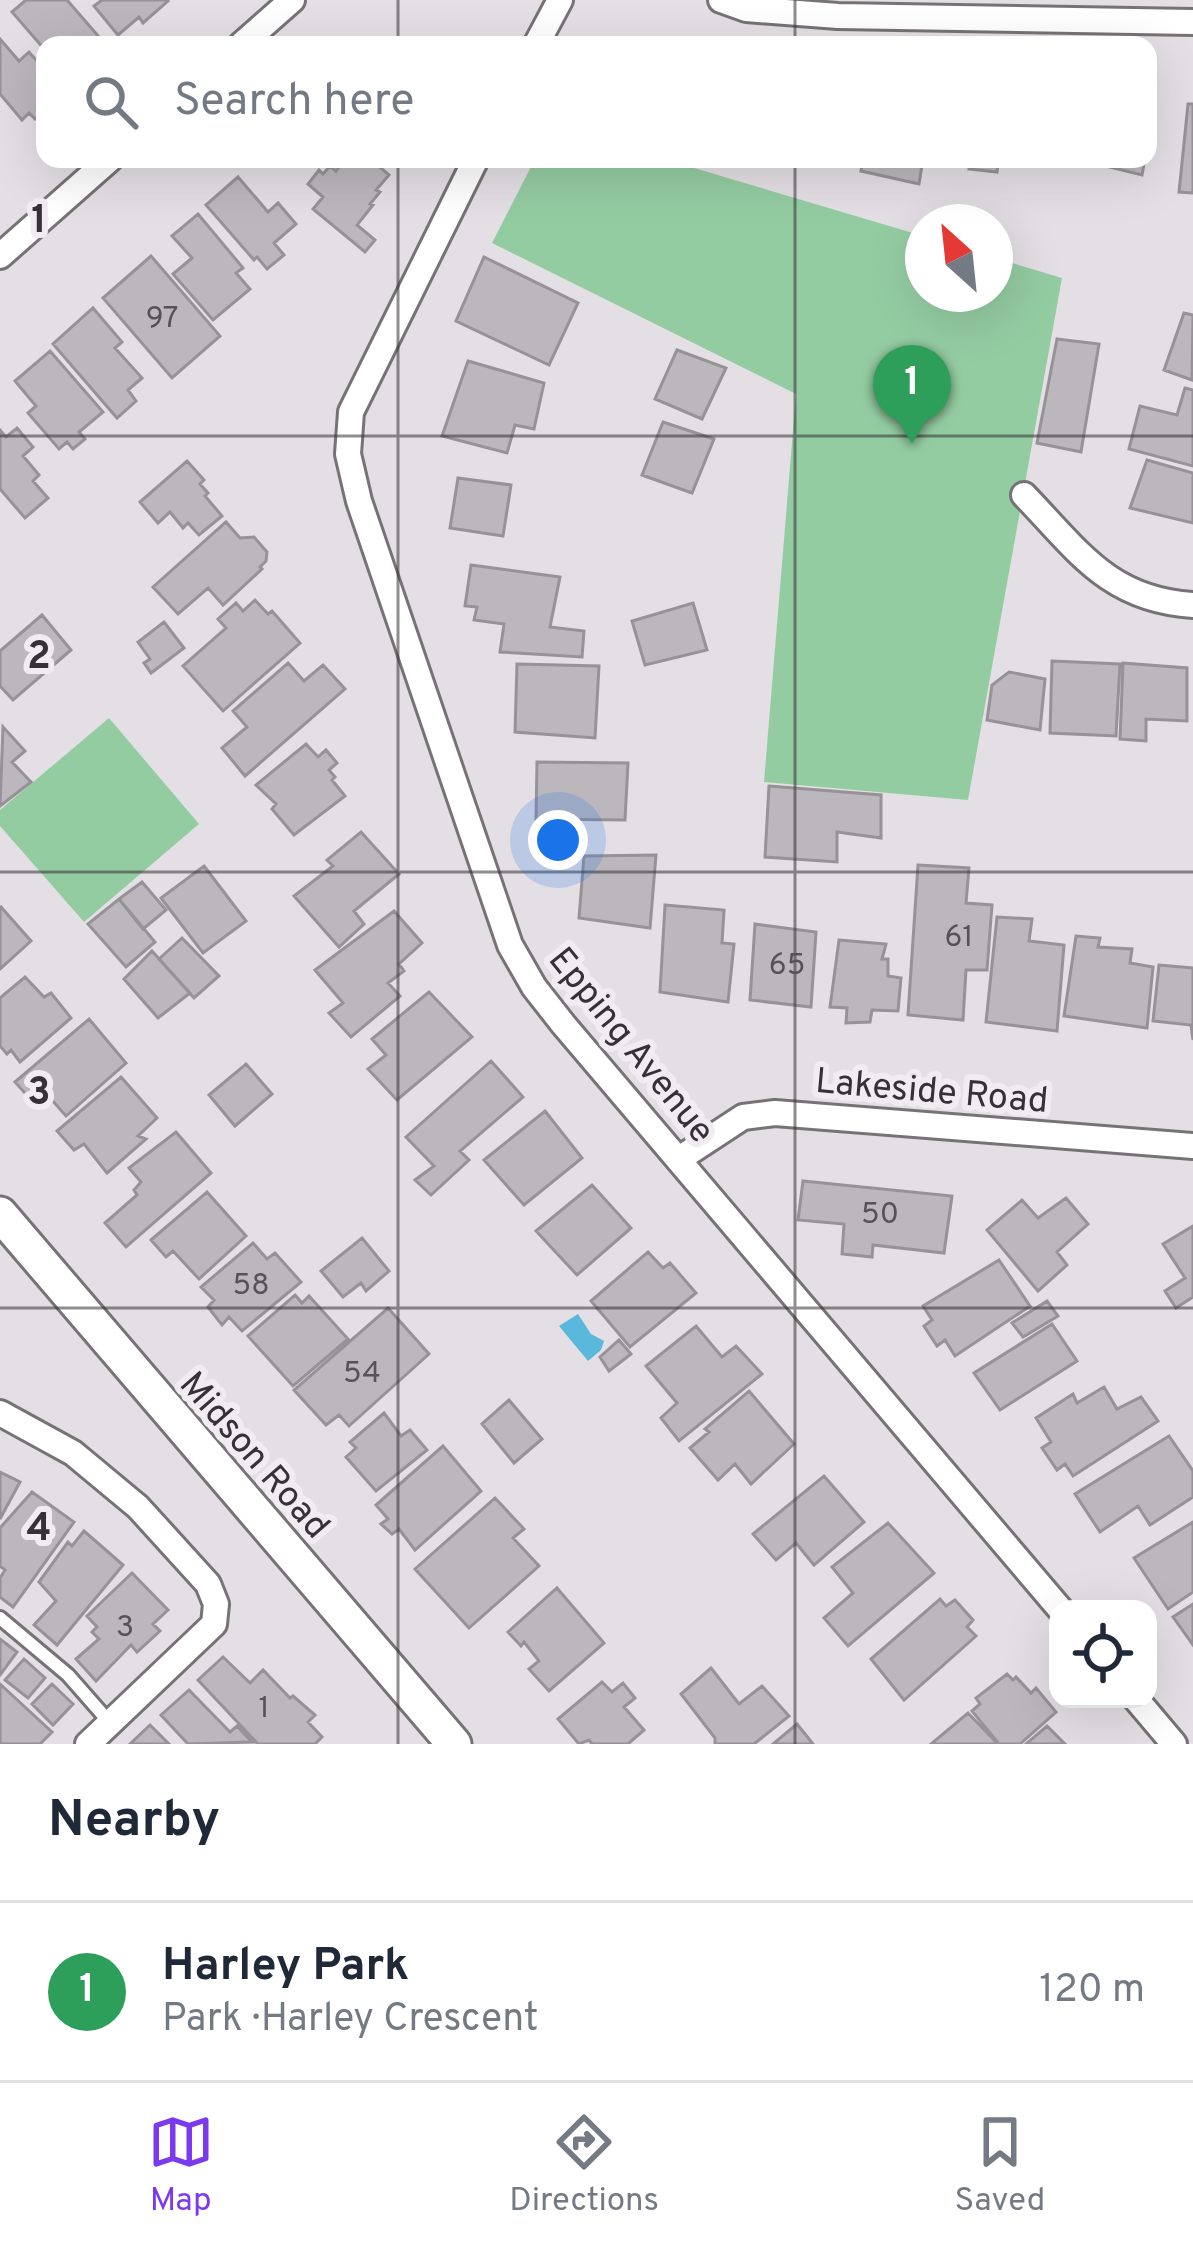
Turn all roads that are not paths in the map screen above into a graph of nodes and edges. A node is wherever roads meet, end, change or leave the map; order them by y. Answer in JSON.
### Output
{"nodes":[{"id":1,"x":292,"y":0,"type":"edge"},
{"id":2,"x":560,"y":0,"type":"edge"},
{"id":3,"x":721,"y":0,"type":"edge"},
{"id":4,"x":1193,"y":22,"type":"edge"},
{"id":5,"x":251,"y":36,"type":"edge"},
{"id":6,"x":541,"y":36,"type":"edge"},
{"id":7,"x":100,"y":168,"type":"edge"},
{"id":8,"x":472,"y":168,"type":"edge"},
{"id":9,"x":0,"y":256,"type":"edge"},
{"id":10,"x":1024,"y":495,"type":"dead end"},
{"id":11,"x":1193,"y":605,"type":"edge"},
{"id":12,"x":1193,"y":1145,"type":"edge"},
{"id":13,"x":679,"y":1159,"type":"junction"},
{"id":14,"x":0,"y":1214,"type":"edge"},
{"id":15,"x":0,"y":1413,"type":"edge"},
{"id":16,"x":1052,"y":1600,"type":"edge"},
{"id":17,"x":0,"y":1618,"type":"edge"},
{"id":18,"x":1144,"y":1708,"type":"edge"},
{"id":19,"x":111,"y":1724,"type":"junction"},
{"id":20,"x":438,"y":1738,"type":"edge"},
{"id":21,"x":88,"y":1744,"type":"edge"},
{"id":22,"x":1174,"y":1744,"type":"edge"}],
"edges":[{"from":1,"to":5,"type":"street"},
{"from":2,"to":6,"type":"street"},
{"from":3,"to":4,"type":"street"},
{"from":7,"to":9,"type":"street"},
{"from":8,"to":13,"type":"street","name":"Epping Avenue"},
{"from":10,"to":11,"type":"street"},
{"from":12,"to":13,"type":"street","name":"Lakeside Road"},
{"from":13,"to":16,"type":"street","name":"Epping Avenue"},
{"from":14,"to":20,"type":"street","name":"Midson Road"},
{"from":15,"to":19,"type":"street"},
{"from":17,"to":19,"type":"lane"},
{"from":18,"to":22,"type":"street"},
{"from":19,"to":21,"type":"street"}]}
